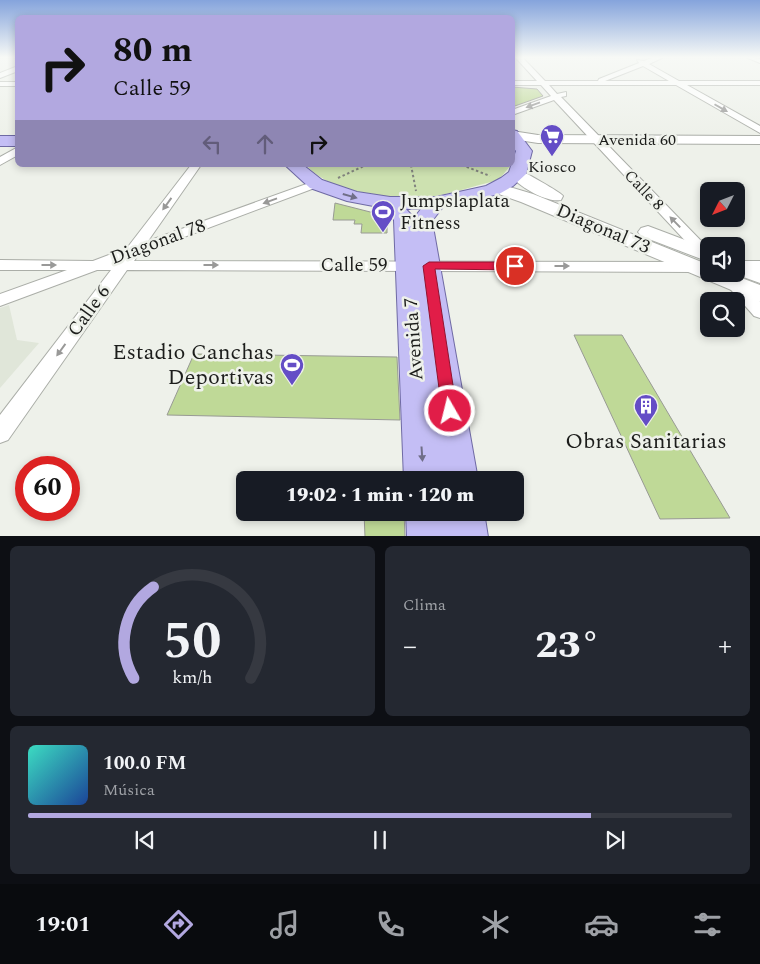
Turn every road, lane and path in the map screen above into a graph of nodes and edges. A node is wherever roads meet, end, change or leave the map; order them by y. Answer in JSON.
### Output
{"nodes":[{"id":1,"x":515,"y":83,"type":"edge"},
{"id":2,"x":542,"y":83,"type":"junction"},
{"id":3,"x":592,"y":83,"type":"junction"},
{"id":4,"x":679,"y":83,"type":"junction"},
{"id":5,"x":760,"y":83,"type":"edge"},
{"id":6,"x":0,"y":84,"type":"edge"},
{"id":7,"x":15,"y":84,"type":"edge"},
{"id":8,"x":556,"y":97,"type":"junction"},
{"id":9,"x":515,"y":112,"type":"edge"},
{"id":10,"x":760,"y":130,"type":"edge"},
{"id":11,"x":515,"y":134,"type":"edge"},
{"id":12,"x":515,"y":137,"type":"edge"},
{"id":13,"x":760,"y":140,"type":"edge"},
{"id":14,"x":0,"y":141,"type":"edge"},
{"id":15,"x":15,"y":141,"type":"edge"},
{"id":16,"x":600,"y":143,"type":"junction"},
{"id":17,"x":760,"y":146,"type":"edge"},
{"id":18,"x":0,"y":147,"type":"edge"},
{"id":19,"x":15,"y":149,"type":"edge"},
{"id":20,"x":15,"y":151,"type":"edge"},
{"id":21,"x":524,"y":151,"type":"junction"},
{"id":22,"x":0,"y":162,"type":"edge"},
{"id":23,"x":195,"y":167,"type":"edge"},
{"id":24,"x":295,"y":167,"type":"edge"},
{"id":25,"x":362,"y":167,"type":"edge"},
{"id":26,"x":412,"y":167,"type":"edge"},
{"id":27,"x":467,"y":167,"type":"edge"},
{"id":28,"x":518,"y":174,"type":"junction"},
{"id":29,"x":343,"y":183,"type":"dead end"},
{"id":30,"x":316,"y":184,"type":"junction"},
{"id":31,"x":492,"y":185,"type":"junction"},
{"id":32,"x":532,"y":193,"type":"junction"},
{"id":33,"x":427,"y":200,"type":"junction"},
{"id":34,"x":390,"y":203,"type":"junction"},
{"id":35,"x":700,"y":250,"type":"edge"},
{"id":36,"x":133,"y":251,"type":"junction"},
{"id":37,"x":700,"y":261,"type":"edge"},
{"id":38,"x":0,"y":265,"type":"edge"},
{"id":39,"x":94,"y":265,"type":"junction"},
{"id":40,"x":123,"y":265,"type":"junction"},
{"id":41,"x":419,"y":266,"type":"junction"},
{"id":42,"x":745,"y":266,"type":"edge"},
{"id":43,"x":760,"y":266,"type":"edge"},
{"id":44,"x":700,"y":267,"type":"edge"},
{"id":45,"x":745,"y":273,"type":"edge"},
{"id":46,"x":760,"y":276,"type":"edge"},
{"id":47,"x":731,"y":282,"type":"edge"},
{"id":48,"x":740,"y":282,"type":"edge"},
{"id":49,"x":760,"y":294,"type":"edge"},
{"id":50,"x":0,"y":300,"type":"edge"},
{"id":51,"x":760,"y":312,"type":"edge"},
{"id":52,"x":0,"y":433,"type":"edge"},
{"id":53,"x":423,"y":471,"type":"edge"},
{"id":54,"x":457,"y":471,"type":"edge"},
{"id":55,"x":427,"y":521,"type":"edge"},
{"id":56,"x":465,"y":521,"type":"edge"},
{"id":57,"x":428,"y":536,"type":"edge"},
{"id":58,"x":467,"y":536,"type":"edge"}],
"edges":[{"from":1,"to":2,"type":"street"},
{"from":2,"to":3,"type":"street"},
{"from":2,"to":8,"type":"street","name":"Calle 8"},
{"from":3,"to":4,"type":"street"},
{"from":3,"to":8,"type":"street"},
{"from":4,"to":5,"type":"street"},
{"from":4,"to":10,"type":"street","one_way":true},
{"from":6,"to":7,"type":"street"},
{"from":8,"to":9,"type":"street","one_way":true},
{"from":8,"to":16,"type":"street","name":"Calle 8"},
{"from":11,"to":16,"type":"main road","name":"Avenida 60"},
{"from":12,"to":21,"type":"main road"},
{"from":13,"to":16,"type":"main road","name":"Avenida 60"},
{"from":14,"to":15,"type":"main road"},
{"from":16,"to":17,"type":"main road","name":"Avenida 60"},
{"from":16,"to":21,"type":"main road","name":"Avenida 60"},
{"from":35,"to":16,"type":"street","name":"Calle 8","one_way":true},
{"from":18,"to":19,"type":"main road"},
{"from":20,"to":22,"type":"street"},
{"from":21,"to":28,"type":"main road"},
{"from":23,"to":36,"type":"street","name":"Calle 6","one_way":true},
{"from":24,"to":30,"type":"main road"},
{"from":25,"to":29,"type":"path"},
{"from":26,"to":33,"type":"path"},
{"from":27,"to":31,"type":"path"},
{"from":28,"to":31,"type":"main road"},
{"from":28,"to":32,"type":"main road","name":"Diagonal 73"},
{"from":30,"to":34,"type":"main road","one_way":true},
{"from":30,"to":36,"type":"street","name":"Diagonal 78","one_way":true},
{"from":31,"to":32,"type":"main road","name":"Diagonal 73"},
{"from":31,"to":33,"type":"main road"},
{"from":32,"to":37,"type":"main road","name":"Diagonal 73"},
{"from":33,"to":34,"type":"main road"},
{"from":33,"to":41,"type":"main road","name":"Avenida 7"},
{"from":34,"to":41,"type":"main road","name":"Avenida 7"},
{"from":36,"to":39,"type":"street","name":"Diagonal 78"},
{"from":36,"to":40,"type":"street","name":"Calle 6"},
{"from":38,"to":39,"type":"street","name":"Calle 59","one_way":true},
{"from":39,"to":40,"type":"street","name":"Calle 59"},
{"from":39,"to":50,"type":"street","name":"Diagonal 78"},
{"from":40,"to":41,"type":"street","name":"Calle 59","one_way":true},
{"from":40,"to":52,"type":"street","name":"Calle 6","one_way":true},
{"from":41,"to":44,"type":"street","name":"Calle 59","one_way":true},
{"from":41,"to":53,"type":"main road","name":"Avenida 7","one_way":true},
{"from":41,"to":54,"type":"main road","name":"Avenida 7"},
{"from":42,"to":43,"type":"street","name":"Calle 59"},
{"from":45,"to":46,"type":"main road","name":"Diagonal 73"},
{"from":47,"to":51,"type":"street","name":"Calle 8"},
{"from":48,"to":49,"type":"main road","name":"Diagonal 73"},
{"from":55,"to":57,"type":"main road"},
{"from":56,"to":58,"type":"main road"}]}
